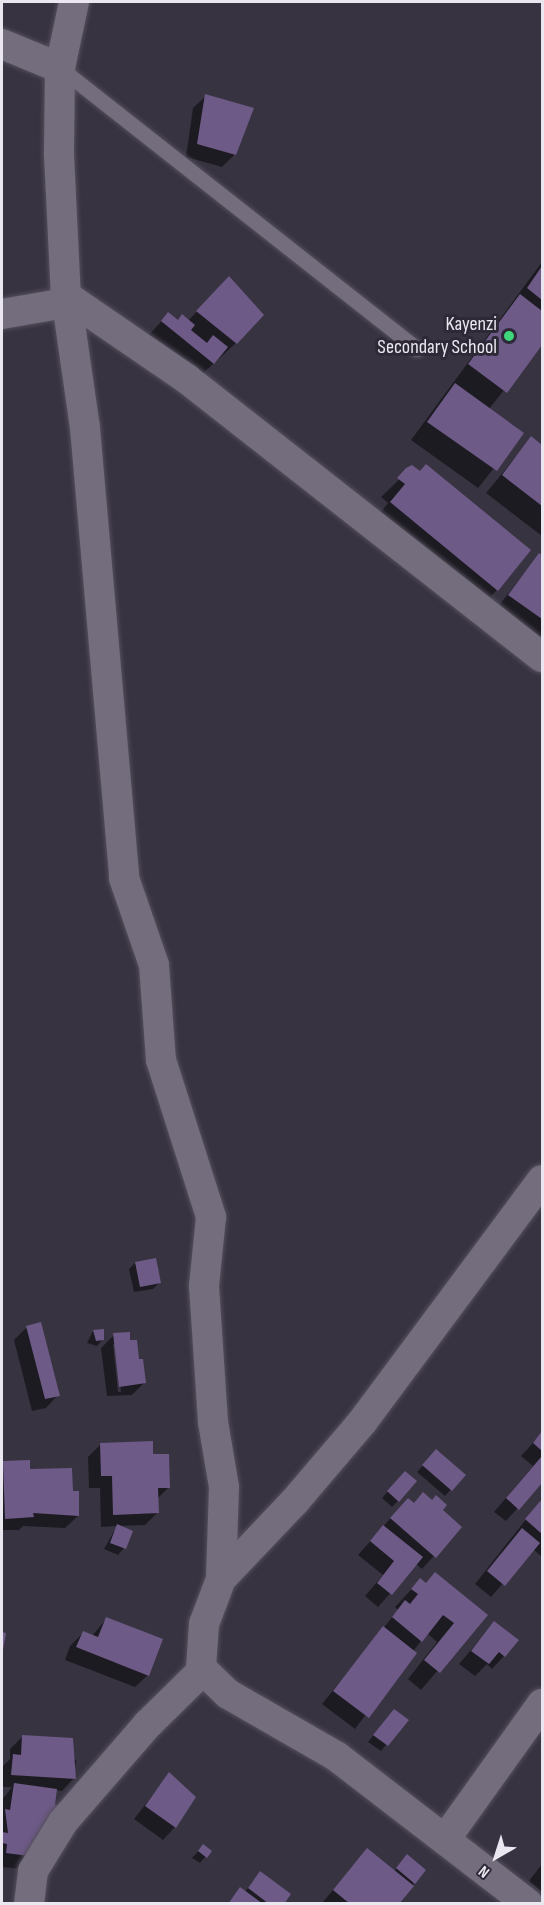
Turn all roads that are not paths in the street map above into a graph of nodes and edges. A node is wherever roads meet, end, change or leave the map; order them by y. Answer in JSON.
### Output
{"nodes":[{"id":1,"x":74,"y":2,"type":"edge"},
{"id":2,"x":2,"y":44,"type":"edge"},
{"id":3,"x":60,"y":68,"type":"junction"},
{"id":4,"x":66,"y":296,"type":"junction"},
{"id":5,"x":2,"y":314,"type":"edge"},
{"id":6,"x":417,"y":349,"type":"dead end"},
{"id":7,"x":543,"y":657,"type":"edge"},
{"id":8,"x":543,"y":1180,"type":"edge"},
{"id":9,"x":221,"y":1579,"type":"junction"},
{"id":10,"x":202,"y":1671,"type":"junction"},
{"id":11,"x":543,"y":1704,"type":"edge"},
{"id":12,"x":446,"y":1838,"type":"junction"},
{"id":13,"x":39,"y":1897,"type":"edge"},
{"id":14,"x":528,"y":1904,"type":"edge"}],
"edges":[{"from":1,"to":3,"type":"street"},
{"from":2,"to":3,"type":"street"},
{"from":3,"to":4,"type":"street"},
{"from":3,"to":6,"type":"lane"},
{"from":4,"to":5,"type":"street"},
{"from":4,"to":7,"type":"street"},
{"from":4,"to":9,"type":"street"},
{"from":8,"to":9,"type":"street"},
{"from":9,"to":10,"type":"street"},
{"from":10,"to":12,"type":"street"},
{"from":10,"to":13,"type":"street"},
{"from":11,"to":12,"type":"street"},
{"from":12,"to":14,"type":"street"}]}
